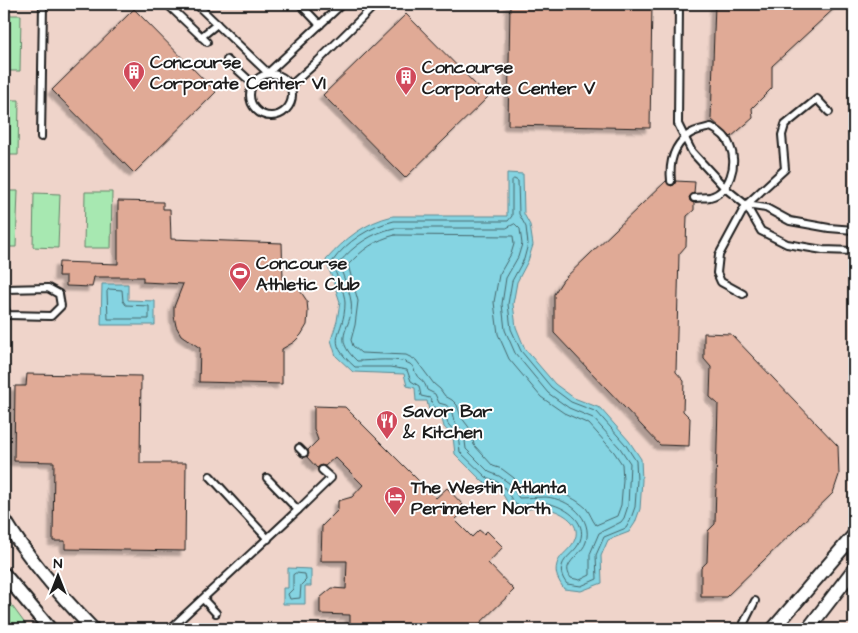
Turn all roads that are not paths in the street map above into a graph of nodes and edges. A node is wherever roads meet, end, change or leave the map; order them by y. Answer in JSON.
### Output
{"nodes":[{"id":1,"x":44,"y":4,"type":"edge"},
{"id":2,"x":167,"y":4,"type":"edge"},
{"id":3,"x":196,"y":4,"type":"edge"},
{"id":4,"x":300,"y":4,"type":"edge"},
{"id":5,"x":342,"y":4,"type":"edge"},
{"id":6,"x":376,"y":4,"type":"edge"},
{"id":7,"x":679,"y":4,"type":"edge"},
{"id":8,"x":216,"y":24,"type":"junction"},
{"id":9,"x":320,"y":25,"type":"junction"},
{"id":10,"x":227,"y":60,"type":"dead end"},
{"id":11,"x":268,"y":73,"type":"junction"},
{"id":12,"x":252,"y":83,"type":"junction"},
{"id":13,"x":290,"y":86,"type":"junction"},
{"id":14,"x":829,"y":112,"type":"dead end"},
{"id":15,"x":41,"y":137,"type":"dead end"},
{"id":16,"x":684,"y":139,"type":"junction"},
{"id":17,"x":671,"y":181,"type":"dead end"},
{"id":18,"x":725,"y":188,"type":"junction"},
{"id":19,"x":694,"y":198,"type":"dead end"},
{"id":20,"x":746,"y":205,"type":"junction"},
{"id":21,"x":854,"y":230,"type":"edge"},
{"id":22,"x":854,"y":251,"type":"edge"},
{"id":23,"x":4,"y":294,"type":"edge"},
{"id":24,"x":743,"y":294,"type":"dead end"},
{"id":25,"x":4,"y":308,"type":"edge"},
{"id":26,"x":299,"y":448,"type":"dead end"},
{"id":27,"x":304,"y":453,"type":"dead end"},
{"id":28,"x":322,"y":470,"type":"dead end"},
{"id":29,"x":210,"y":476,"type":"dead end"},
{"id":30,"x":267,"y":478,"type":"dead end"},
{"id":31,"x":298,"y":510,"type":"junction"},
{"id":32,"x":4,"y":519,"type":"edge"},
{"id":33,"x":854,"y":536,"type":"edge"},
{"id":34,"x":268,"y":539,"type":"junction"},
{"id":35,"x":854,"y":569,"type":"edge"},
{"id":36,"x":4,"y":574,"type":"edge"},
{"id":37,"x":203,"y":599,"type":"junction"},
{"id":38,"x":755,"y":601,"type":"dead end"},
{"id":39,"x":216,"y":613,"type":"dead end"},
{"id":40,"x":50,"y":629,"type":"edge"},
{"id":41,"x":93,"y":629,"type":"edge"},
{"id":42,"x":170,"y":629,"type":"edge"},
{"id":43,"x":740,"y":629,"type":"edge"},
{"id":44,"x":773,"y":629,"type":"edge"},
{"id":45,"x":808,"y":629,"type":"edge"}],
"edges":[{"from":1,"to":15,"type":"lane"},
{"from":2,"to":8,"type":"lane"},
{"from":3,"to":8,"type":"lane"},
{"from":4,"to":9,"type":"lane"},
{"from":5,"to":9,"type":"lane"},
{"from":6,"to":13,"type":"lane"},
{"from":7,"to":16,"type":"lane"},
{"from":8,"to":11,"type":"lane"},
{"from":9,"to":11,"type":"lane"},
{"from":10,"to":12,"type":"lane"},
{"from":11,"to":12,"type":"lane"},
{"from":11,"to":13,"type":"lane"},
{"from":12,"to":13,"type":"lane"},
{"from":14,"to":20,"type":"lane"},
{"from":16,"to":17,"type":"lane"},
{"from":16,"to":18,"type":"lane"},
{"from":16,"to":18,"type":"lane"},
{"from":18,"to":19,"type":"lane"},
{"from":18,"to":20,"type":"lane"},
{"from":20,"to":21,"type":"lane"},
{"from":20,"to":22,"type":"lane"},
{"from":20,"to":24,"type":"lane"},
{"from":23,"to":25,"type":"lane"},
{"from":26,"to":27,"type":"lane"},
{"from":28,"to":31,"type":"lane"},
{"from":29,"to":34,"type":"lane"},
{"from":30,"to":31,"type":"lane"},
{"from":31,"to":34,"type":"lane"},
{"from":32,"to":41,"type":"street"},
{"from":33,"to":44,"type":"street"},
{"from":34,"to":37,"type":"lane"},
{"from":35,"to":45,"type":"street"},
{"from":36,"to":40,"type":"street"},
{"from":37,"to":39,"type":"lane"},
{"from":37,"to":42,"type":"lane"},
{"from":38,"to":43,"type":"lane"}]}
